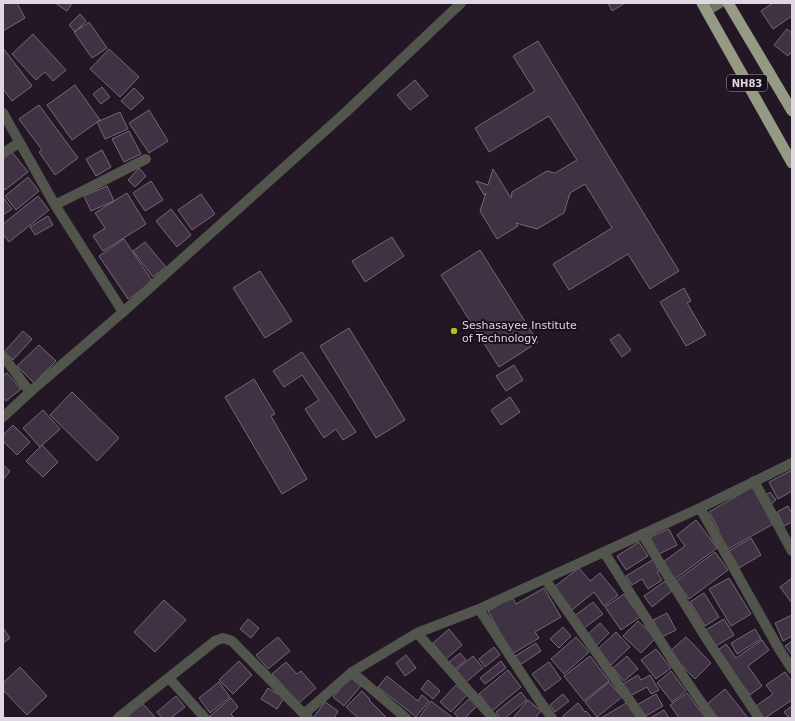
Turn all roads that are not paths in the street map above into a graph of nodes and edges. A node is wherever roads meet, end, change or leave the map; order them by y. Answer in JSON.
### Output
{"nodes":[{"id":1,"x":461,"y":3,"type":"edge"},
{"id":2,"x":720,"y":3,"type":"edge"},
{"id":3,"x":728,"y":3,"type":"edge"},
{"id":4,"x":704,"y":7,"type":"edge"},
{"id":5,"x":792,"y":111,"type":"edge"},
{"id":6,"x":3,"y":113,"type":"edge"},
{"id":7,"x":19,"y":143,"type":"junction"},
{"id":8,"x":3,"y":153,"type":"edge"},
{"id":9,"x":146,"y":159,"type":"dead end"},
{"id":10,"x":792,"y":163,"type":"edge"},
{"id":11,"x":55,"y":206,"type":"junction"},
{"id":12,"x":123,"y":312,"type":"junction"},
{"id":13,"x":3,"y":356,"type":"edge"},
{"id":14,"x":30,"y":392,"type":"junction"},
{"id":15,"x":3,"y":417,"type":"edge"},
{"id":16,"x":792,"y":463,"type":"edge"},
{"id":17,"x":754,"y":481,"type":"junction"},
{"id":18,"x":700,"y":508,"type":"junction"},
{"id":19,"x":642,"y":534,"type":"junction"},
{"id":20,"x":792,"y":551,"type":"edge"},
{"id":21,"x":604,"y":552,"type":"junction"},
{"id":22,"x":545,"y":579,"type":"junction"},
{"id":23,"x":479,"y":610,"type":"junction"},
{"id":24,"x":417,"y":632,"type":"junction"},
{"id":25,"x":792,"y":669,"type":"edge"},
{"id":26,"x":352,"y":672,"type":"junction"},
{"id":27,"x":169,"y":678,"type":"junction"},
{"id":28,"x":306,"y":716,"type":"edge"},
{"id":29,"x":118,"y":718,"type":"edge"},
{"id":30,"x":205,"y":718,"type":"edge"},
{"id":31,"x":406,"y":718,"type":"edge"},
{"id":32,"x":493,"y":718,"type":"edge"},
{"id":33,"x":552,"y":718,"type":"edge"},
{"id":34,"x":642,"y":718,"type":"edge"},
{"id":35,"x":712,"y":718,"type":"edge"},
{"id":36,"x":759,"y":718,"type":"edge"}],
"edges":[{"from":1,"to":12,"type":"street"},
{"from":2,"to":4,"type":"main road"},
{"from":3,"to":5,"type":"highway","number":"NH83"},
{"from":4,"to":10,"type":"highway","number":"NH83"},
{"from":6,"to":7,"type":"street"},
{"from":7,"to":8,"type":"street"},
{"from":7,"to":11,"type":"street"},
{"from":9,"to":11,"type":"street"},
{"from":11,"to":12,"type":"street"},
{"from":12,"to":14,"type":"street"},
{"from":13,"to":14,"type":"street"},
{"from":14,"to":15,"type":"street"},
{"from":16,"to":17,"type":"street"},
{"from":17,"to":18,"type":"street"},
{"from":17,"to":20,"type":"street"},
{"from":18,"to":19,"type":"street"},
{"from":18,"to":25,"type":"street"},
{"from":19,"to":21,"type":"street"},
{"from":19,"to":36,"type":"street"},
{"from":21,"to":22,"type":"street"},
{"from":21,"to":35,"type":"street"},
{"from":22,"to":23,"type":"street"},
{"from":22,"to":34,"type":"street"},
{"from":23,"to":24,"type":"street"},
{"from":23,"to":33,"type":"street"},
{"from":24,"to":26,"type":"street"},
{"from":24,"to":32,"type":"street"},
{"from":26,"to":28,"type":"street"},
{"from":26,"to":31,"type":"street"},
{"from":27,"to":28,"type":"street"},
{"from":27,"to":29,"type":"street"},
{"from":27,"to":30,"type":"street"}]}
